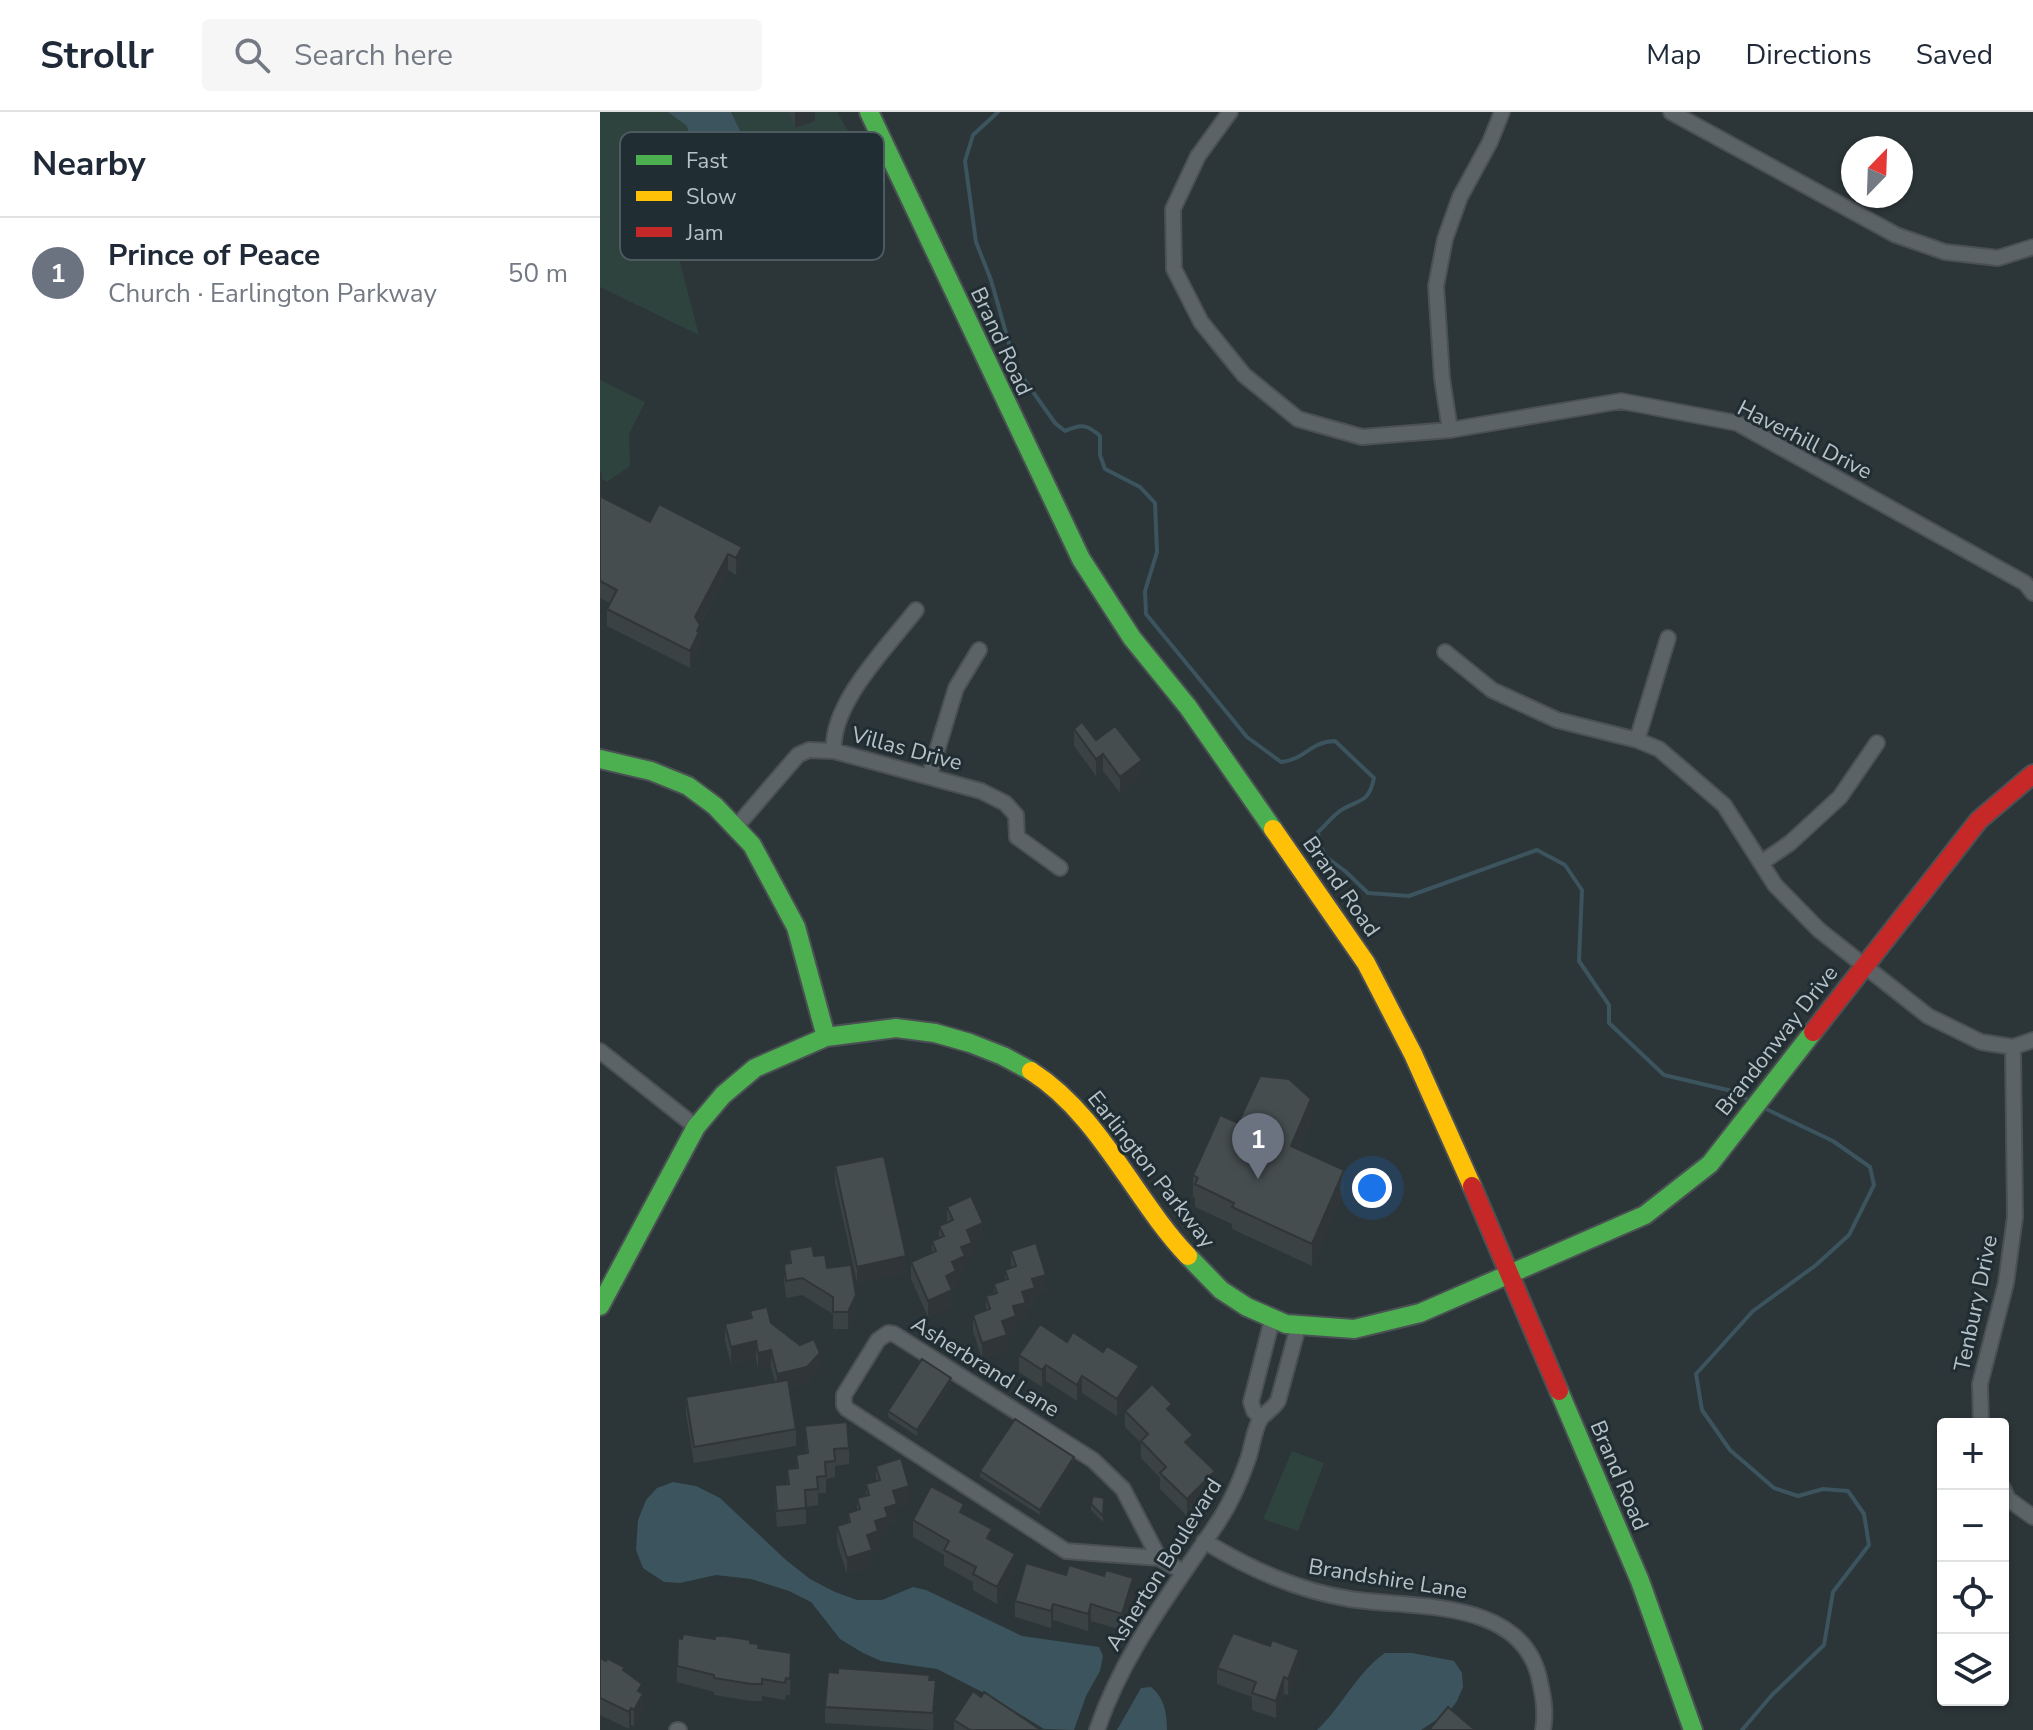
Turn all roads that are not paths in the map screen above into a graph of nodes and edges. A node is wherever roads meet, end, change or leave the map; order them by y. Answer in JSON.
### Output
{"nodes":[{"id":1,"x":869,"y":112,"type":"edge"},
{"id":2,"x":1230,"y":112,"type":"edge"},
{"id":3,"x":1502,"y":112,"type":"edge"},
{"id":4,"x":1671,"y":112,"type":"edge"},
{"id":5,"x":878,"y":132,"type":"edge"},
{"id":6,"x":884,"y":145,"type":"edge"},
{"id":7,"x":2033,"y":247,"type":"edge"},
{"id":8,"x":1450,"y":430,"type":"junction"},
{"id":9,"x":2033,"y":593,"type":"edge"},
{"id":10,"x":916,"y":610,"type":"dead end"},
{"id":11,"x":1668,"y":638,"type":"dead end"},
{"id":12,"x":979,"y":650,"type":"dead end"},
{"id":13,"x":1445,"y":652,"type":"dead end"},
{"id":14,"x":1637,"y":740,"type":"junction"},
{"id":15,"x":1877,"y":743,"type":"dead end"},
{"id":16,"x":834,"y":751,"type":"junction"},
{"id":17,"x":600,"y":759,"type":"edge"},
{"id":18,"x":2033,"y":774,"type":"edge"},
{"id":19,"x":929,"y":777,"type":"junction"},
{"id":20,"x":736,"y":827,"type":"junction"},
{"id":21,"x":1761,"y":863,"type":"junction"},
{"id":22,"x":1060,"y":868,"type":"dead end"},
{"id":23,"x":1864,"y":967,"type":"junction"},
{"id":24,"x":826,"y":1037,"type":"junction"},
{"id":25,"x":2033,"y":1040,"type":"edge"},
{"id":26,"x":2013,"y":1047,"type":"junction"},
{"id":27,"x":600,"y":1051,"type":"edge"},
{"id":28,"x":696,"y":1127,"type":"junction"},
{"id":29,"x":1509,"y":1275,"type":"junction"},
{"id":30,"x":601,"y":1302,"type":"edge"},
{"id":31,"x":1272,"y":1320,"type":"junction"},
{"id":32,"x":1298,"y":1327,"type":"junction"},
{"id":33,"x":1261,"y":1418,"type":"junction"},
{"id":34,"x":1981,"y":1418,"type":"edge"},
{"id":35,"x":2004,"y":1490,"type":"edge"},
{"id":36,"x":2033,"y":1517,"type":"edge"},
{"id":37,"x":1204,"y":1541,"type":"junction"},
{"id":38,"x":1159,"y":1558,"type":"junction"},
{"id":39,"x":1183,"y":1572,"type":"junction"},
{"id":40,"x":1097,"y":1730,"type":"edge"},
{"id":41,"x":1543,"y":1730,"type":"edge"},
{"id":42,"x":1693,"y":1730,"type":"edge"}],
"edges":[{"from":1,"to":5,"type":"street","name":"Brand Road"},
{"from":2,"to":8,"type":"street","name":"Haverhill Drive"},
{"from":3,"to":8,"type":"street"},
{"from":4,"to":7,"type":"street"},
{"from":6,"to":29,"type":"street","name":"Brand Road"},
{"from":8,"to":9,"type":"street","name":"Haverhill Drive"},
{"from":10,"to":16,"type":"street"},
{"from":11,"to":14,"type":"street"},
{"from":12,"to":19,"type":"street"},
{"from":13,"to":14,"type":"street"},
{"from":14,"to":21,"type":"street"},
{"from":15,"to":21,"type":"street"},
{"from":16,"to":19,"type":"street","name":"Villas Drive"},
{"from":16,"to":20,"type":"street","name":"Villas Drive"},
{"from":17,"to":20,"type":"street"},
{"from":18,"to":23,"type":"street","name":"Brandonway Drive"},
{"from":19,"to":22,"type":"street","name":"Villas Drive"},
{"from":20,"to":24,"type":"street"},
{"from":21,"to":23,"type":"street"},
{"from":23,"to":26,"type":"street"},
{"from":23,"to":29,"type":"street","name":"Brandonway Drive"},
{"from":24,"to":28,"type":"street","name":"Earlington Parkway"},
{"from":24,"to":31,"type":"street","name":"Earlington Parkway"},
{"from":25,"to":26,"type":"street"},
{"from":26,"to":34,"type":"street","name":"Tenbury Drive"},
{"from":27,"to":28,"type":"street"},
{"from":28,"to":30,"type":"street","name":"Earlington Parkway"},
{"from":29,"to":32,"type":"street","name":"Earlington Parkway"},
{"from":29,"to":42,"type":"street","name":"Brand Road"},
{"from":31,"to":32,"type":"street","name":"Earlington Parkway"},
{"from":31,"to":33,"type":"street","name":"Asherton Boulevard"},
{"from":32,"to":33,"type":"street","name":"Asherton Boulevard"},
{"from":33,"to":37,"type":"street","name":"Asherton Boulevard"},
{"from":35,"to":36,"type":"street"},
{"from":37,"to":39,"type":"street","name":"Asherton Boulevard"},
{"from":37,"to":41,"type":"street","name":"Brandshire Lane"},
{"from":38,"to":38,"type":"street","name":"Asherbrand Lane"},
{"from":38,"to":39,"type":"street","name":"Asherbrand Lane"},
{"from":39,"to":40,"type":"street","name":"Asherton Boulevard"}]}
